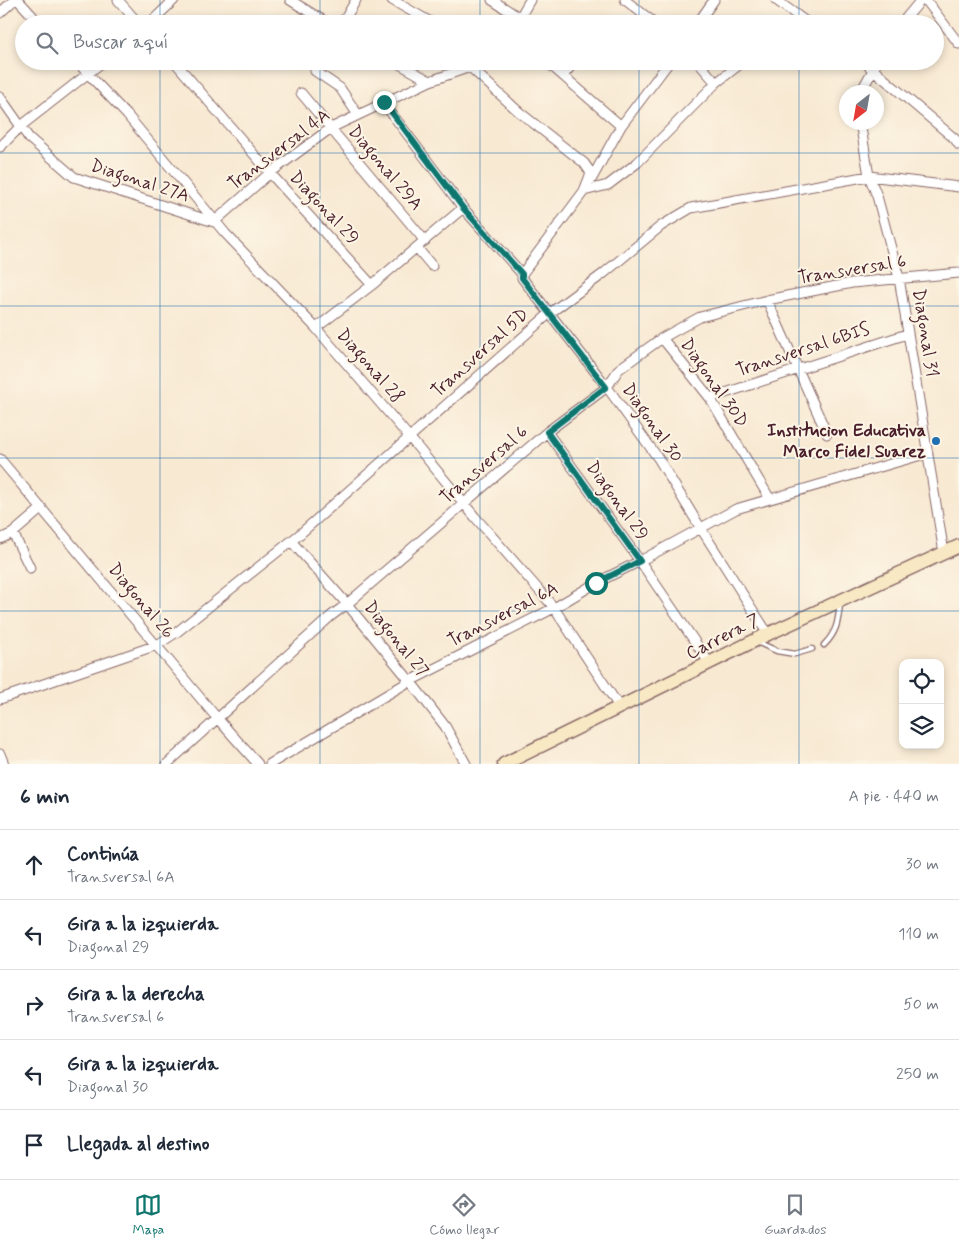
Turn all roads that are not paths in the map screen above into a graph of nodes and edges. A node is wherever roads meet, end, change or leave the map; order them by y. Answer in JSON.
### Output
{"nodes":[{"id":1,"x":14,"y":0,"type":"edge"},
{"id":2,"x":18,"y":0,"type":"edge"},
{"id":3,"x":118,"y":0,"type":"edge"},
{"id":4,"x":174,"y":0,"type":"edge"},
{"id":5,"x":290,"y":0,"type":"edge"},
{"id":6,"x":356,"y":0,"type":"edge"},
{"id":7,"x":392,"y":0,"type":"edge"},
{"id":8,"x":492,"y":0,"type":"edge"},
{"id":9,"x":530,"y":0,"type":"edge"},
{"id":10,"x":625,"y":0,"type":"edge"},
{"id":11,"x":714,"y":0,"type":"edge"},
{"id":12,"x":776,"y":0,"type":"edge"},
{"id":13,"x":922,"y":0,"type":"edge"},
{"id":14,"x":926,"y":0,"type":"edge"},
{"id":15,"x":0,"y":12,"type":"edge"},
{"id":16,"x":32,"y":15,"type":"edge"},
{"id":17,"x":132,"y":15,"type":"edge"},
{"id":18,"x":158,"y":15,"type":"edge"},
{"id":19,"x":314,"y":15,"type":"edge"},
{"id":20,"x":347,"y":15,"type":"edge"},
{"id":21,"x":418,"y":15,"type":"edge"},
{"id":22,"x":511,"y":15,"type":"edge"},
{"id":23,"x":521,"y":15,"type":"edge"},
{"id":24,"x":644,"y":15,"type":"edge"},
{"id":25,"x":703,"y":15,"type":"edge"},
{"id":26,"x":793,"y":15,"type":"edge"},
{"id":27,"x":909,"y":15,"type":"edge"},
{"id":28,"x":937,"y":15,"type":"edge"},
{"id":29,"x":944,"y":24,"type":"edge"},
{"id":30,"x":959,"y":44,"type":"edge"},
{"id":31,"x":84,"y":70,"type":"edge"},
{"id":32,"x":93,"y":70,"type":"edge"},
{"id":33,"x":182,"y":70,"type":"edge"},
{"id":34,"x":316,"y":70,"type":"edge"},
{"id":35,"x":410,"y":70,"type":"edge"},
{"id":36,"x":456,"y":70,"type":"edge"},
{"id":37,"x":480,"y":70,"type":"edge"},
{"id":38,"x":556,"y":70,"type":"edge"},
{"id":39,"x":568,"y":70,"type":"edge"},
{"id":40,"x":663,"y":70,"type":"edge"},
{"id":41,"x":705,"y":70,"type":"edge"},
{"id":42,"x":733,"y":70,"type":"edge"},
{"id":43,"x":873,"y":70,"type":"edge"},
{"id":44,"x":881,"y":70,"type":"edge"},
{"id":45,"x":88,"y":74,"type":"junction"},
{"id":46,"x":563,"y":76,"type":"junction"},
{"id":47,"x":430,"y":81,"type":"junction"},
{"id":48,"x":716,"y":83,"type":"junction"},
{"id":49,"x":865,"y":85,"type":"edge"},
{"id":50,"x":301,"y":92,"type":"dead end"},
{"id":51,"x":0,"y":97,"type":"edge"},
{"id":52,"x":384,"y":102,"type":"junction"},
{"id":53,"x":358,"y":115,"type":"junction"},
{"id":54,"x":20,"y":126,"type":"junction"},
{"id":55,"x":621,"y":126,"type":"junction"},
{"id":56,"x":331,"y":128,"type":"junction"},
{"id":57,"x":861,"y":130,"type":"edge"},
{"id":58,"x":958,"y":141,"type":"edge"},
{"id":59,"x":0,"y":147,"type":"edge"},
{"id":60,"x":270,"y":173,"type":"junction"},
{"id":61,"x":869,"y":176,"type":"junction"},
{"id":62,"x":959,"y":187,"type":"edge"},
{"id":63,"x":584,"y":191,"type":"junction"},
{"id":64,"x":463,"y":208,"type":"junction"},
{"id":65,"x":214,"y":222,"type":"junction"},
{"id":66,"x":425,"y":241,"type":"junction"},
{"id":67,"x":417,"y":248,"type":"junction"},
{"id":68,"x":432,"y":266,"type":"dead end"},
{"id":69,"x":959,"y":273,"type":"edge"},
{"id":70,"x":522,"y":274,"type":"junction"},
{"id":71,"x":899,"y":278,"type":"junction"},
{"id":72,"x":372,"y":285,"type":"junction"},
{"id":73,"x":767,"y":300,"type":"junction"},
{"id":74,"x":550,"y":313,"type":"junction"},
{"id":75,"x":316,"y":328,"type":"junction"},
{"id":76,"x":907,"y":334,"type":"junction"},
{"id":77,"x":662,"y":338,"type":"junction"},
{"id":78,"x":799,"y":369,"type":"junction"},
{"id":79,"x":606,"y":387,"type":"junction"},
{"id":80,"x":710,"y":398,"type":"junction"},
{"id":81,"x":547,"y":432,"type":"junction"},
{"id":82,"x":827,"y":434,"type":"dead end"},
{"id":83,"x":410,"y":438,"type":"junction"},
{"id":84,"x":928,"y":453,"type":"junction"},
{"id":85,"x":0,"y":459,"type":"edge"},
{"id":86,"x":770,"y":499,"type":"junction"},
{"id":87,"x":464,"y":504,"type":"junction"},
{"id":88,"x":42,"y":508,"type":"junction"},
{"id":89,"x":700,"y":527,"type":"junction"},
{"id":90,"x":13,"y":533,"type":"junction"},
{"id":91,"x":0,"y":540,"type":"edge"},
{"id":92,"x":291,"y":541,"type":"junction"},
{"id":93,"x":959,"y":546,"type":"edge"},
{"id":94,"x":944,"y":553,"type":"junction"},
{"id":95,"x":640,"y":561,"type":"junction"},
{"id":96,"x":30,"y":568,"type":"dead end"},
{"id":97,"x":840,"y":600,"type":"junction"},
{"id":98,"x":347,"y":604,"type":"junction"},
{"id":99,"x":554,"y":608,"type":"junction"},
{"id":100,"x":768,"y":634,"type":"junction"},
{"id":101,"x":754,"y":641,"type":"junction"},
{"id":102,"x":157,"y":644,"type":"junction"},
{"id":103,"x":824,"y":645,"type":"dead end"},
{"id":104,"x":812,"y":649,"type":"dead end"},
{"id":105,"x":710,"y":664,"type":"junction"},
{"id":106,"x":410,"y":681,"type":"junction"},
{"id":107,"x":0,"y":699,"type":"edge"},
{"id":108,"x":620,"y":708,"type":"junction"},
{"id":109,"x":217,"y":718,"type":"junction"},
{"id":110,"x":0,"y":754,"type":"edge"},
{"id":111,"x":4,"y":764,"type":"edge"},
{"id":112,"x":167,"y":764,"type":"edge"},
{"id":113,"x":258,"y":764,"type":"edge"},
{"id":114,"x":270,"y":764,"type":"edge"},
{"id":115,"x":466,"y":764,"type":"edge"},
{"id":116,"x":504,"y":764,"type":"edge"}],
"edges":[{"from":1,"to":15,"type":"street"},
{"from":2,"to":16,"type":"street"},
{"from":3,"to":17,"type":"street"},
{"from":4,"to":18,"type":"street"},
{"from":5,"to":19,"type":"street"},
{"from":6,"to":20,"type":"street"},
{"from":7,"to":21,"type":"street"},
{"from":8,"to":22,"type":"street"},
{"from":9,"to":23,"type":"street"},
{"from":10,"to":24,"type":"street"},
{"from":11,"to":25,"type":"street"},
{"from":12,"to":26,"type":"street"},
{"from":13,"to":27,"type":"street"},
{"from":14,"to":28,"type":"street"},
{"from":29,"to":30,"type":"street"},
{"from":31,"to":45,"type":"street","name":"Diagonal 28"},
{"from":32,"to":45,"type":"street"},
{"from":33,"to":60,"type":"street","name":"Diagonal 29"},
{"from":34,"to":53,"type":"street"},
{"from":35,"to":47,"type":"street"},
{"from":36,"to":47,"type":"street","name":"Transversal 4A"},
{"from":37,"to":63,"type":"street"},
{"from":38,"to":46,"type":"street"},
{"from":39,"to":46,"type":"street"},
{"from":40,"to":55,"type":"street"},
{"from":41,"to":48,"type":"street"},
{"from":42,"to":48,"type":"street"},
{"from":43,"to":49,"type":"street"},
{"from":44,"to":58,"type":"street"},
{"from":45,"to":54,"type":"street"},
{"from":45,"to":65,"type":"street","name":"Diagonal 28"},
{"from":46,"to":55,"type":"street"},
{"from":47,"to":52,"type":"street","name":"Transversal 4A"},
{"from":48,"to":63,"type":"street"},
{"from":50,"to":56,"type":"street","name":"Diagonal 29A"},
{"from":51,"to":54,"type":"street","name":"Diagonal 27A"},
{"from":52,"to":53,"type":"street","name":"Transversal 4A"},
{"from":52,"to":64,"type":"street","name":"Diagonal 30"},
{"from":53,"to":56,"type":"street","name":"Transversal 4A"},
{"from":54,"to":59,"type":"street"},
{"from":54,"to":65,"type":"street","name":"Diagonal 27A"},
{"from":55,"to":63,"type":"street"},
{"from":56,"to":60,"type":"street","name":"Transversal 4A"},
{"from":56,"to":66,"type":"street","name":"Diagonal 29A"},
{"from":57,"to":61,"type":"street","name":"Diagonal 31"},
{"from":60,"to":65,"type":"street","name":"Transversal 4A"},
{"from":60,"to":72,"type":"street","name":"Diagonal 29"},
{"from":61,"to":62,"type":"street","name":"Transversal 5D"},
{"from":61,"to":71,"type":"street","name":"Diagonal 31"},
{"from":61,"to":74,"type":"street","name":"Transversal 5D"},
{"from":63,"to":70,"type":"street"},
{"from":64,"to":66,"type":"street"},
{"from":64,"to":70,"type":"street","name":"Diagonal 30"},
{"from":65,"to":75,"type":"street","name":"Diagonal 28"},
{"from":66,"to":67,"type":"street"},
{"from":67,"to":68,"type":"street"},
{"from":67,"to":72,"type":"street"},
{"from":69,"to":71,"type":"street","name":"Transversal 6"},
{"from":70,"to":74,"type":"street","name":"Diagonal 30"},
{"from":71,"to":73,"type":"street","name":"Transversal 6"},
{"from":71,"to":76,"type":"street","name":"Diagonal 31"},
{"from":72,"to":75,"type":"street"},
{"from":73,"to":77,"type":"street","name":"Transversal 6"},
{"from":73,"to":78,"type":"street"},
{"from":74,"to":79,"type":"street","name":"Diagonal 30"},
{"from":74,"to":83,"type":"street","name":"Transversal 5D"},
{"from":75,"to":83,"type":"street","name":"Diagonal 28"},
{"from":76,"to":78,"type":"street","name":"Transversal 6BIS"},
{"from":76,"to":84,"type":"street","name":"Diagonal 31"},
{"from":77,"to":79,"type":"street","name":"Transversal 6"},
{"from":77,"to":80,"type":"street","name":"Diagonal 30D"},
{"from":78,"to":80,"type":"street","name":"Transversal 6BIS"},
{"from":78,"to":82,"type":"street"},
{"from":79,"to":81,"type":"street","name":"Transversal 6"},
{"from":79,"to":89,"type":"street","name":"Diagonal 30"},
{"from":80,"to":86,"type":"street","name":"Diagonal 30D"},
{"from":81,"to":87,"type":"street","name":"Transversal 6"},
{"from":81,"to":95,"type":"street","name":"Diagonal 29"},
{"from":83,"to":87,"type":"street","name":"Diagonal 28"},
{"from":83,"to":92,"type":"street","name":"Transversal 5D"},
{"from":84,"to":86,"type":"street","name":"Transversal 6A"},
{"from":84,"to":94,"type":"street","name":"Diagonal 31"},
{"from":85,"to":88,"type":"street","name":"Diagonal 26"},
{"from":86,"to":89,"type":"street","name":"Transversal 6A"},
{"from":87,"to":98,"type":"street","name":"Transversal 6"},
{"from":87,"to":99,"type":"street","name":"Diagonal 28"},
{"from":88,"to":90,"type":"street"},
{"from":88,"to":102,"type":"street","name":"Diagonal 26"},
{"from":89,"to":95,"type":"street","name":"Transversal 6A"},
{"from":89,"to":100,"type":"street","name":"Diagonal 30"},
{"from":90,"to":91,"type":"street"},
{"from":90,"to":96,"type":"street"},
{"from":92,"to":98,"type":"street","name":"Diagonal 27"},
{"from":92,"to":102,"type":"street","name":"Transversal 5D"},
{"from":93,"to":94,"type":"main road","name":"Carrera 7"},
{"from":94,"to":97,"type":"main road","name":"Carrera 7"},
{"from":95,"to":99,"type":"street","name":"Transversal 6A"},
{"from":95,"to":105,"type":"street","name":"Diagonal 29"},
{"from":97,"to":100,"type":"main road","name":"Carrera 7"},
{"from":97,"to":103,"type":"lane"},
{"from":98,"to":106,"type":"street","name":"Diagonal 27"},
{"from":98,"to":109,"type":"street","name":"Transversal 6"},
{"from":99,"to":106,"type":"street","name":"Transversal 6A"},
{"from":99,"to":108,"type":"street","name":"Diagonal 28"},
{"from":100,"to":101,"type":"main road","name":"Carrera 7"},
{"from":101,"to":104,"type":"lane"},
{"from":101,"to":105,"type":"main road","name":"Carrera 7"},
{"from":102,"to":107,"type":"street","name":"Transversal 5D"},
{"from":102,"to":109,"type":"street","name":"Diagonal 26"},
{"from":105,"to":108,"type":"main road","name":"Carrera 7"},
{"from":106,"to":114,"type":"street","name":"Transversal 6A"},
{"from":106,"to":115,"type":"street","name":"Diagonal 27"},
{"from":108,"to":116,"type":"main road","name":"Carrera 7"},
{"from":109,"to":112,"type":"street","name":"Transversal 6"},
{"from":109,"to":113,"type":"street","name":"Diagonal 26"},
{"from":110,"to":111,"type":"street"}]}
